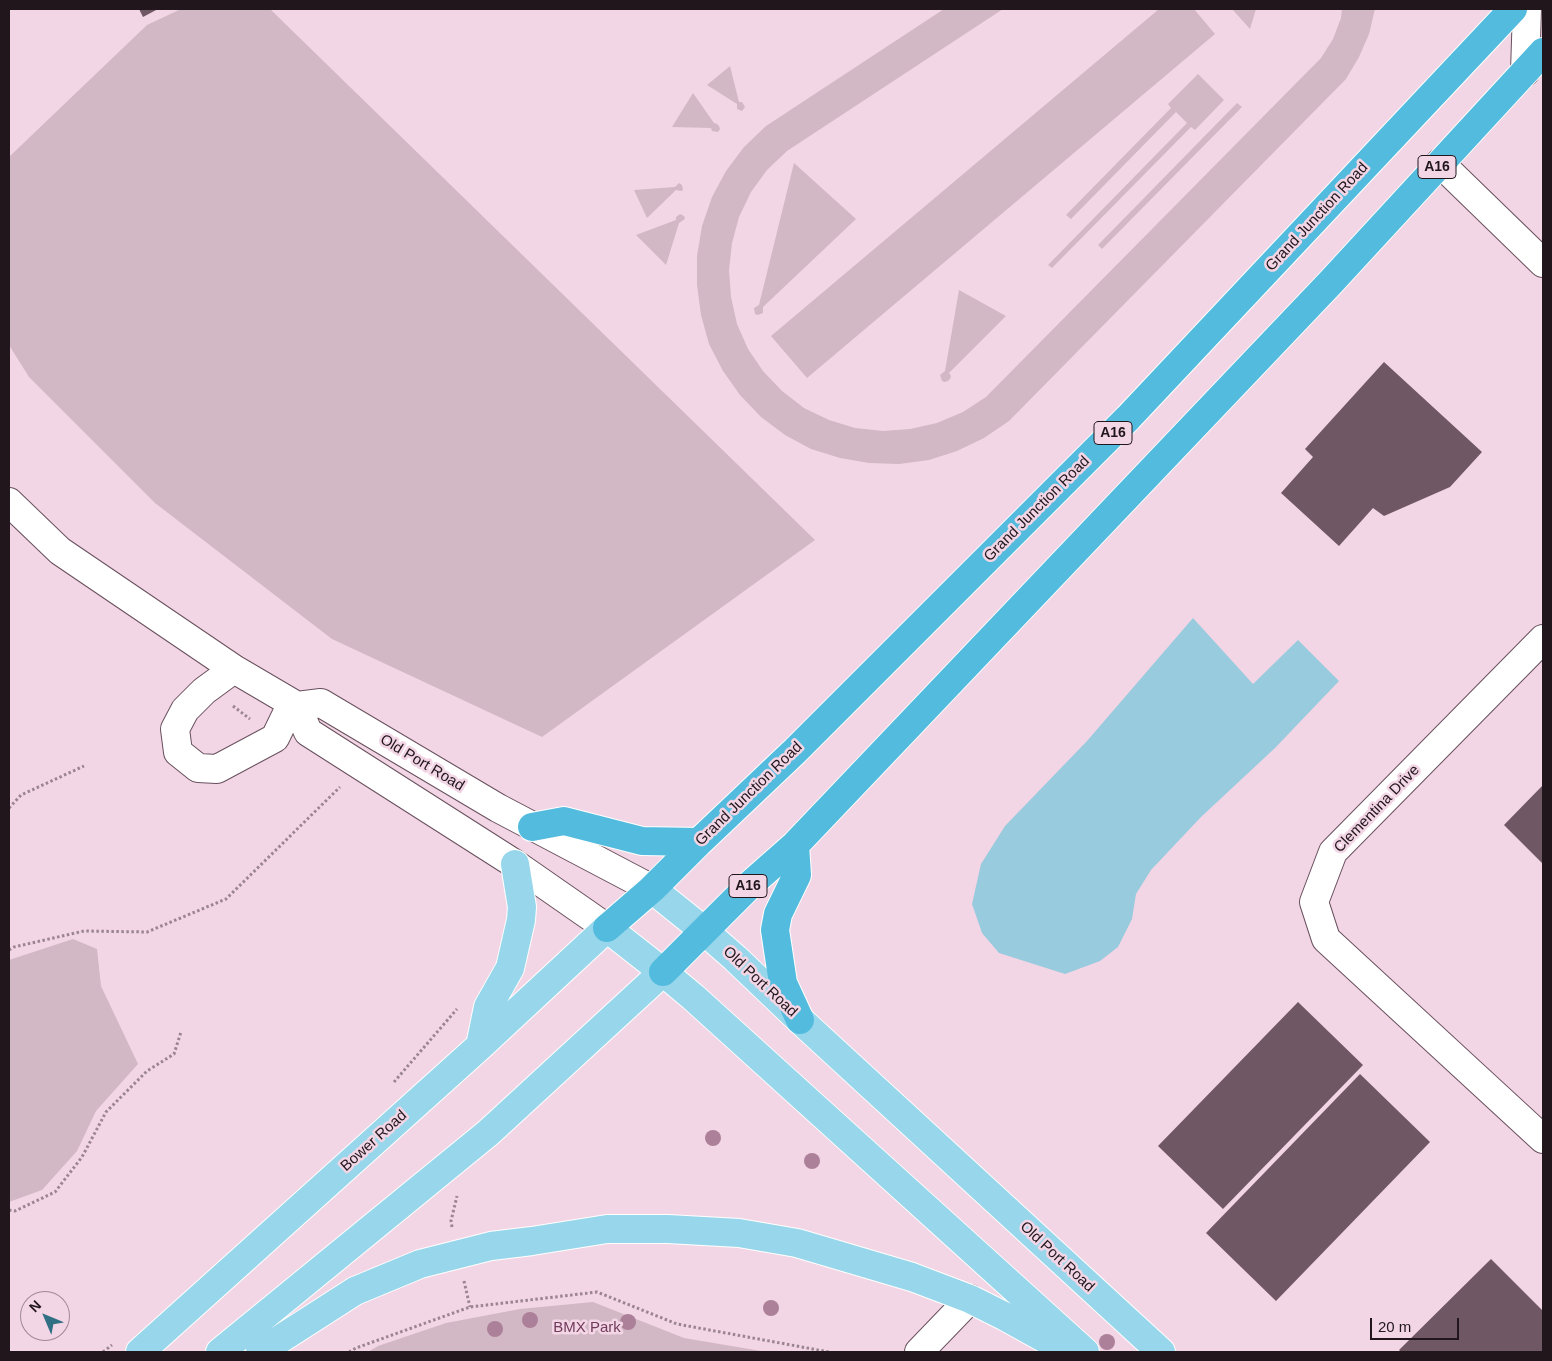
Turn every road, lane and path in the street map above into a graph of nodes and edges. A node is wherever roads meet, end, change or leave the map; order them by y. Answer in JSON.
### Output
{"nodes":[{"id":1,"x":1513,"y":9,"type":"edge"},
{"id":2,"x":1526,"y":9,"type":"edge"},
{"id":3,"x":1534,"y":62,"type":"edge"},
{"id":4,"x":1440,"y":163,"type":"junction"},
{"id":5,"x":1543,"y":263,"type":"edge"},
{"id":6,"x":9,"y":502,"type":"edge"},
{"id":7,"x":1543,"y":639,"type":"edge"},
{"id":8,"x":234,"y":669,"type":"junction"},
{"id":9,"x":204,"y":691,"type":"junction"},
{"id":10,"x":295,"y":705,"type":"junction"},
{"id":11,"x":275,"y":738,"type":"junction"},
{"id":12,"x":84,"y":766,"type":"dead end"},
{"id":13,"x":344,"y":783,"type":"dead end"},
{"id":14,"x":9,"y":808,"type":"edge"},
{"id":15,"x":532,"y":827,"type":"junction"},
{"id":16,"x":699,"y":842,"type":"junction"},
{"id":17,"x":795,"y":845,"type":"junction"},
{"id":18,"x":515,"y":864,"type":"junction"},
{"id":19,"x":652,"y":889,"type":"junction"},
{"id":20,"x":607,"y":928,"type":"junction"},
{"id":21,"x":703,"y":930,"type":"junction"},
{"id":22,"x":9,"y":950,"type":"edge"},
{"id":23,"x":663,"y":972,"type":"junction"},
{"id":24,"x":462,"y":1003,"type":"dead end"},
{"id":25,"x":800,"y":1020,"type":"junction"},
{"id":26,"x":181,"y":1032,"type":"dead end"},
{"id":27,"x":480,"y":1046,"type":"junction"},
{"id":28,"x":391,"y":1084,"type":"dead end"},
{"id":29,"x":1543,"y":1139,"type":"edge"},
{"id":30,"x":9,"y":1210,"type":"edge"},
{"id":31,"x":463,"y":1272,"type":"dead end"},
{"id":32,"x":970,"y":1299,"type":"junction"},
{"id":33,"x":470,"y":1307,"type":"junction"},
{"id":34,"x":115,"y":1342,"type":"dead end"},
{"id":35,"x":103,"y":1352,"type":"edge"},
{"id":36,"x":140,"y":1352,"type":"edge"},
{"id":37,"x":220,"y":1352,"type":"edge"},
{"id":38,"x":260,"y":1352,"type":"edge"},
{"id":39,"x":349,"y":1352,"type":"edge"},
{"id":40,"x":829,"y":1352,"type":"edge"},
{"id":41,"x":919,"y":1352,"type":"edge"},
{"id":42,"x":1069,"y":1352,"type":"edge"},
{"id":43,"x":1085,"y":1352,"type":"edge"},
{"id":44,"x":1161,"y":1352,"type":"edge"}],
"edges":[{"from":1,"to":16,"type":"highway","name":"Grand Junction Road","number":"A16"},
{"from":2,"to":3,"type":"street"},
{"from":3,"to":4,"type":"highway","number":"A16"},
{"from":4,"to":5,"type":"street"},
{"from":4,"to":17,"type":"highway","number":"A16"},
{"from":6,"to":8,"type":"street"},
{"from":7,"to":29,"type":"street","name":"Clementina Drive"},
{"from":8,"to":9,"type":"street"},
{"from":8,"to":10,"type":"street"},
{"from":9,"to":11,"type":"path"},
{"from":9,"to":11,"type":"street"},
{"from":10,"to":11,"type":"street"},
{"from":10,"to":15,"type":"street","name":"Old Port Road"},
{"from":10,"to":18,"type":"street"},
{"from":12,"to":14,"type":"path"},
{"from":13,"to":22,"type":"path"},
{"from":15,"to":16,"type":"highway"},
{"from":15,"to":19,"type":"street","name":"Old Port Road"},
{"from":16,"to":19,"type":"highway","name":"Grand Junction Road","number":"A16"},
{"from":17,"to":21,"type":"highway","number":"A16"},
{"from":17,"to":25,"type":"highway"},
{"from":18,"to":20,"type":"street"},
{"from":18,"to":27,"type":"main road"},
{"from":19,"to":20,"type":"highway","name":"Grand Junction Road","number":"A16"},
{"from":19,"to":21,"type":"main road","name":"Old Port Road"},
{"from":20,"to":23,"type":"main road"},
{"from":20,"to":27,"type":"main road","name":"Bower Road","number":"A16"},
{"from":21,"to":23,"type":"highway","number":"A16"},
{"from":21,"to":25,"type":"main road","name":"Old Port Road"},
{"from":23,"to":37,"type":"main road","number":"A16"},
{"from":23,"to":43,"type":"main road"},
{"from":24,"to":28,"type":"path"},
{"from":25,"to":44,"type":"main road","name":"Old Port Road"},
{"from":26,"to":30,"type":"path"},
{"from":27,"to":36,"type":"main road","name":"Bower Road","number":"A16"},
{"from":31,"to":33,"type":"path"},
{"from":32,"to":38,"type":"main road"},
{"from":32,"to":41,"type":"street"},
{"from":32,"to":42,"type":"main road"},
{"from":33,"to":39,"type":"path"},
{"from":33,"to":40,"type":"path"},
{"from":34,"to":35,"type":"path"}]}
